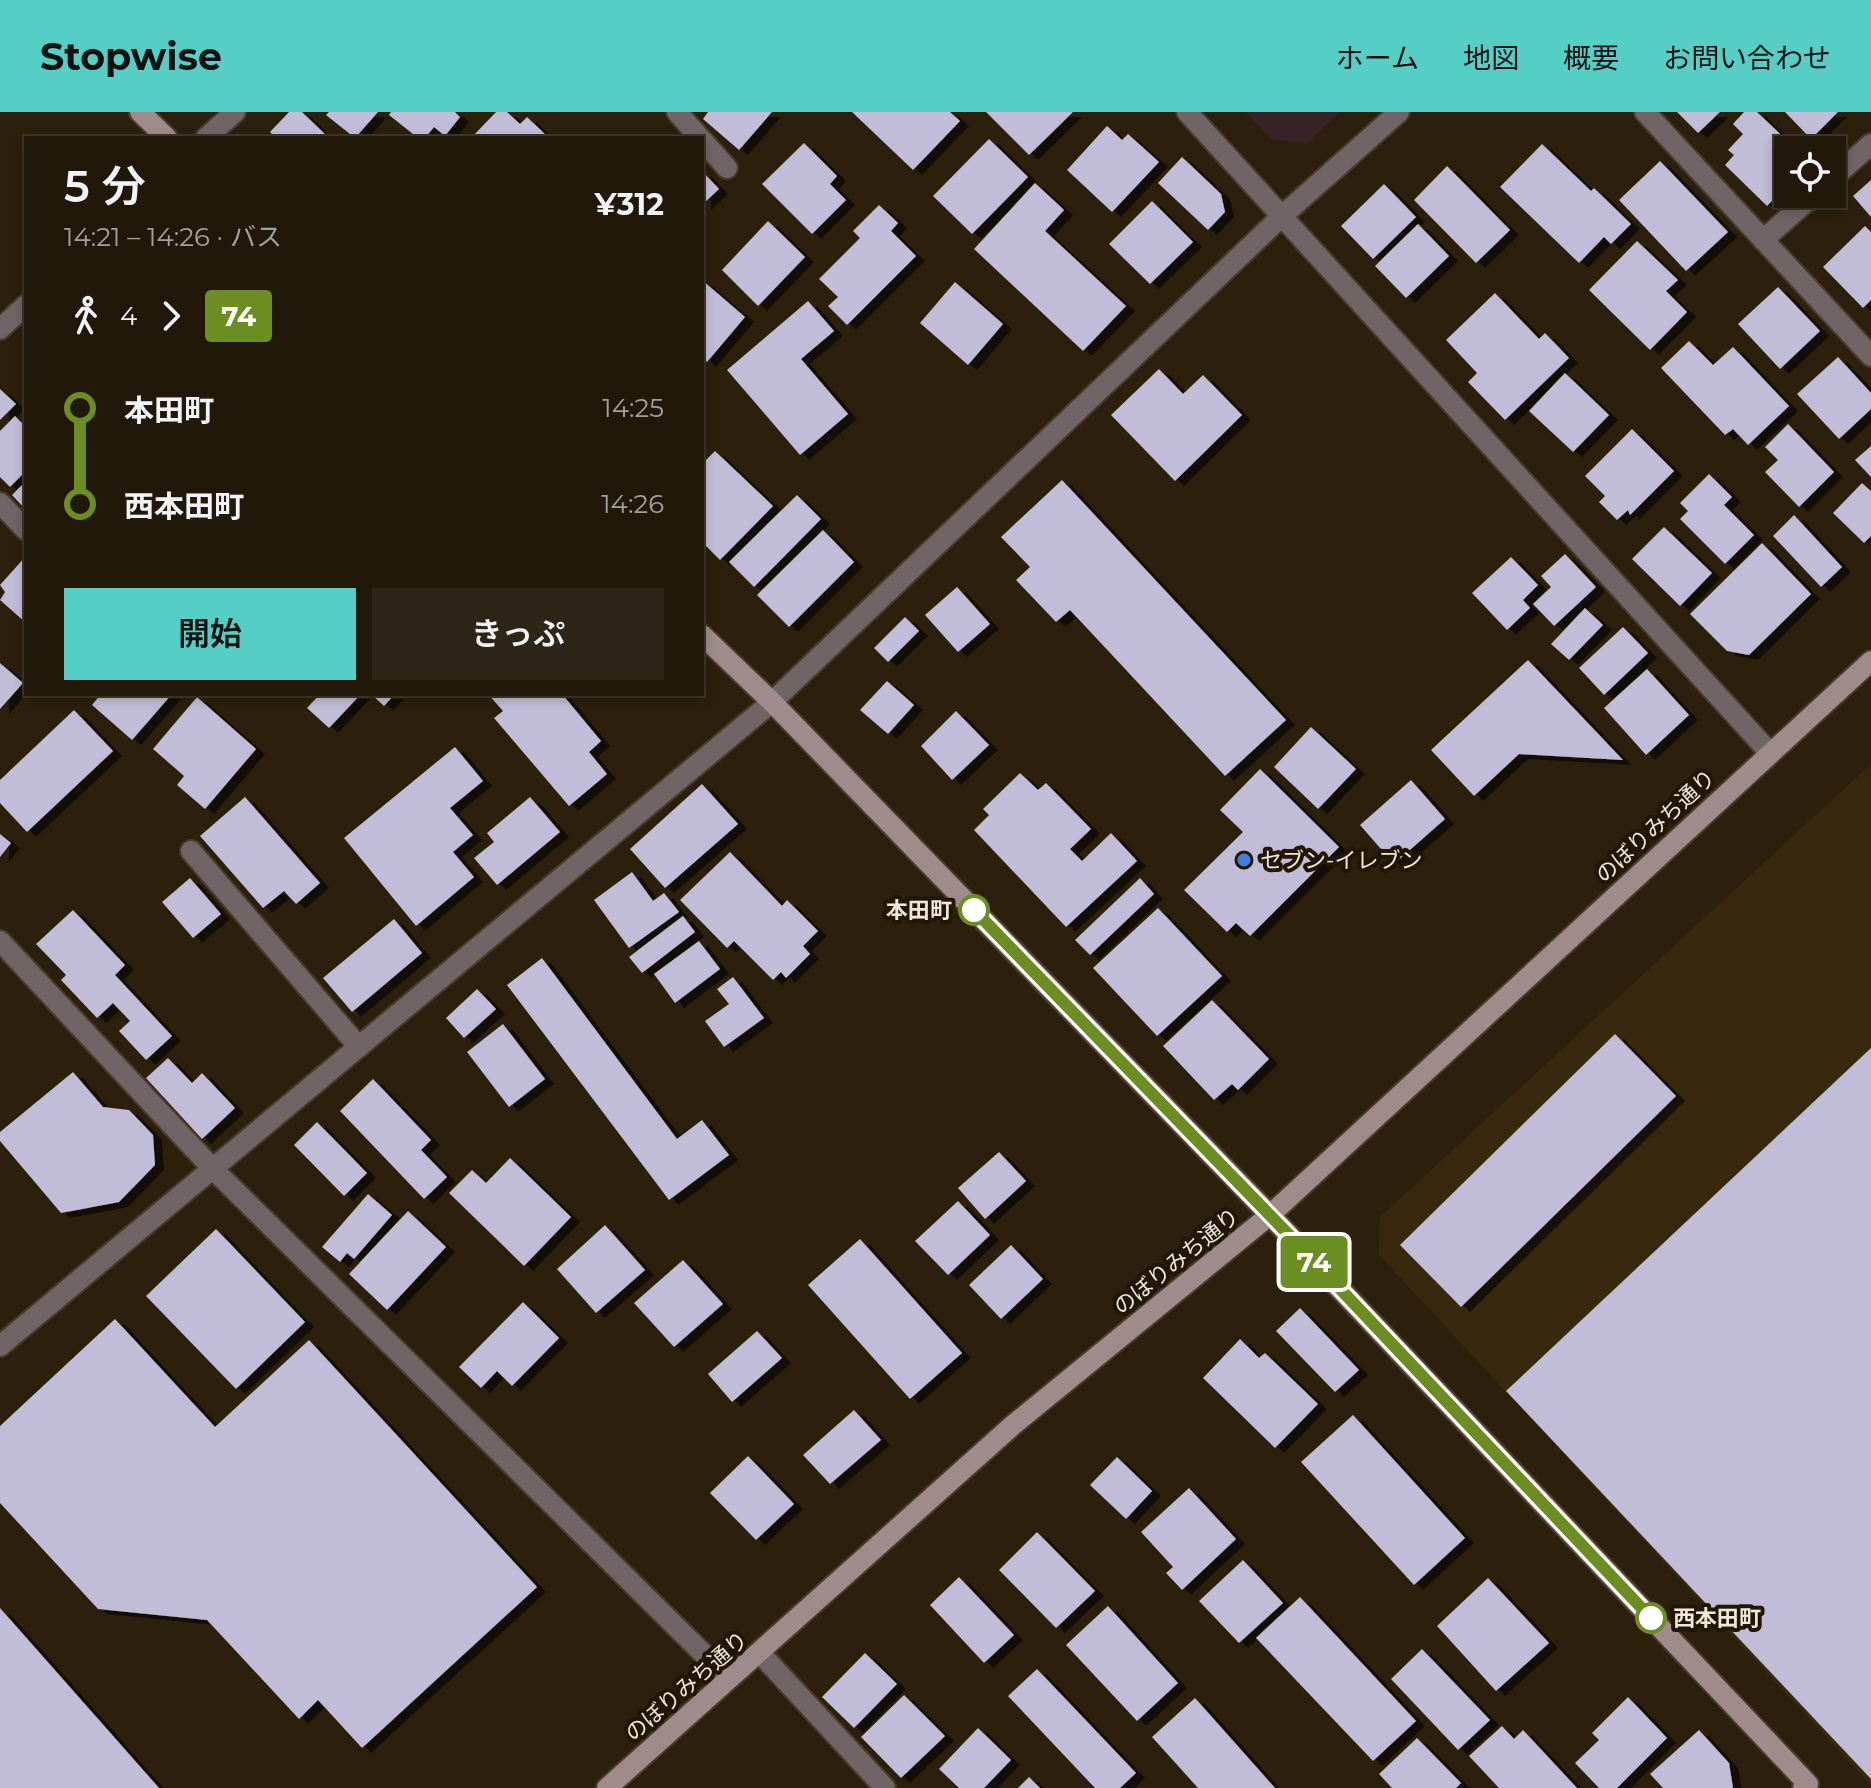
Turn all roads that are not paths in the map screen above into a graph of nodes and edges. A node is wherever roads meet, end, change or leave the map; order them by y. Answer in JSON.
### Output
{"nodes":[{"id":1,"x":140,"y":112,"type":"edge"},
{"id":2,"x":235,"y":112,"type":"edge"},
{"id":3,"x":677,"y":112,"type":"edge"},
{"id":4,"x":1187,"y":112,"type":"edge"},
{"id":5,"x":1399,"y":112,"type":"edge"},
{"id":6,"x":1645,"y":112,"type":"edge"},
{"id":7,"x":165,"y":136,"type":"edge"},
{"id":8,"x":208,"y":136,"type":"edge"},
{"id":9,"x":698,"y":136,"type":"edge"},
{"id":10,"x":704,"y":142,"type":"edge"},
{"id":11,"x":1871,"y":144,"type":"edge"},
{"id":12,"x":1846,"y":166,"type":"edge"},
{"id":13,"x":727,"y":168,"type":"dead end"},
{"id":14,"x":1799,"y":208,"type":"edge"},
{"id":15,"x":1282,"y":216,"type":"junction"},
{"id":16,"x":1763,"y":240,"type":"junction"},
{"id":17,"x":24,"y":307,"type":"edge"},
{"id":18,"x":0,"y":329,"type":"edge"},
{"id":19,"x":1871,"y":356,"type":"edge"},
{"id":20,"x":0,"y":503,"type":"edge"},
{"id":21,"x":24,"y":528,"type":"edge"},
{"id":22,"x":704,"y":637,"type":"edge"},
{"id":23,"x":1871,"y":661,"type":"edge"},
{"id":24,"x":772,"y":702,"type":"junction"},
{"id":25,"x":1770,"y":753,"type":"junction"},
{"id":26,"x":191,"y":851,"type":"dead end"},
{"id":27,"x":0,"y":941,"type":"edge"},
{"id":28,"x":359,"y":1047,"type":"junction"},
{"id":29,"x":212,"y":1168,"type":"junction"},
{"id":30,"x":1270,"y":1215,"type":"junction"},
{"id":31,"x":0,"y":1346,"type":"edge"},
{"id":32,"x":760,"y":1653,"type":"junction"},
{"id":33,"x":729,"y":1679,"type":"junction"},
{"id":34,"x":1807,"y":1787,"type":"edge"},
{"id":35,"x":607,"y":1788,"type":"edge"},
{"id":36,"x":885,"y":1788,"type":"edge"}],
"edges":[{"from":1,"to":7,"type":"street"},
{"from":2,"to":8,"type":"street"},
{"from":3,"to":9,"type":"street"},
{"from":4,"to":15,"type":"street"},
{"from":5,"to":15,"type":"street"},
{"from":6,"to":16,"type":"street"},
{"from":10,"to":13,"type":"street"},
{"from":11,"to":12,"type":"street"},
{"from":14,"to":16,"type":"street"},
{"from":15,"to":24,"type":"street"},
{"from":15,"to":25,"type":"street"},
{"from":16,"to":19,"type":"street"},
{"from":17,"to":18,"type":"street"},
{"from":20,"to":21,"type":"street"},
{"from":22,"to":24,"type":"street"},
{"from":23,"to":25,"type":"street","name":"のぼりみち通り"},
{"from":24,"to":28,"type":"street"},
{"from":24,"to":30,"type":"street"},
{"from":25,"to":30,"type":"street","name":"のぼりみち通り"},
{"from":26,"to":28,"type":"street"},
{"from":27,"to":29,"type":"street"},
{"from":28,"to":29,"type":"street"},
{"from":29,"to":31,"type":"street"},
{"from":29,"to":33,"type":"street"},
{"from":30,"to":32,"type":"street","name":"のぼりみち通り"},
{"from":30,"to":34,"type":"street"},
{"from":32,"to":33,"type":"street","name":"のぼりみち通り"},
{"from":32,"to":36,"type":"street"},
{"from":33,"to":35,"type":"street","name":"のぼりみち通り"}]}
